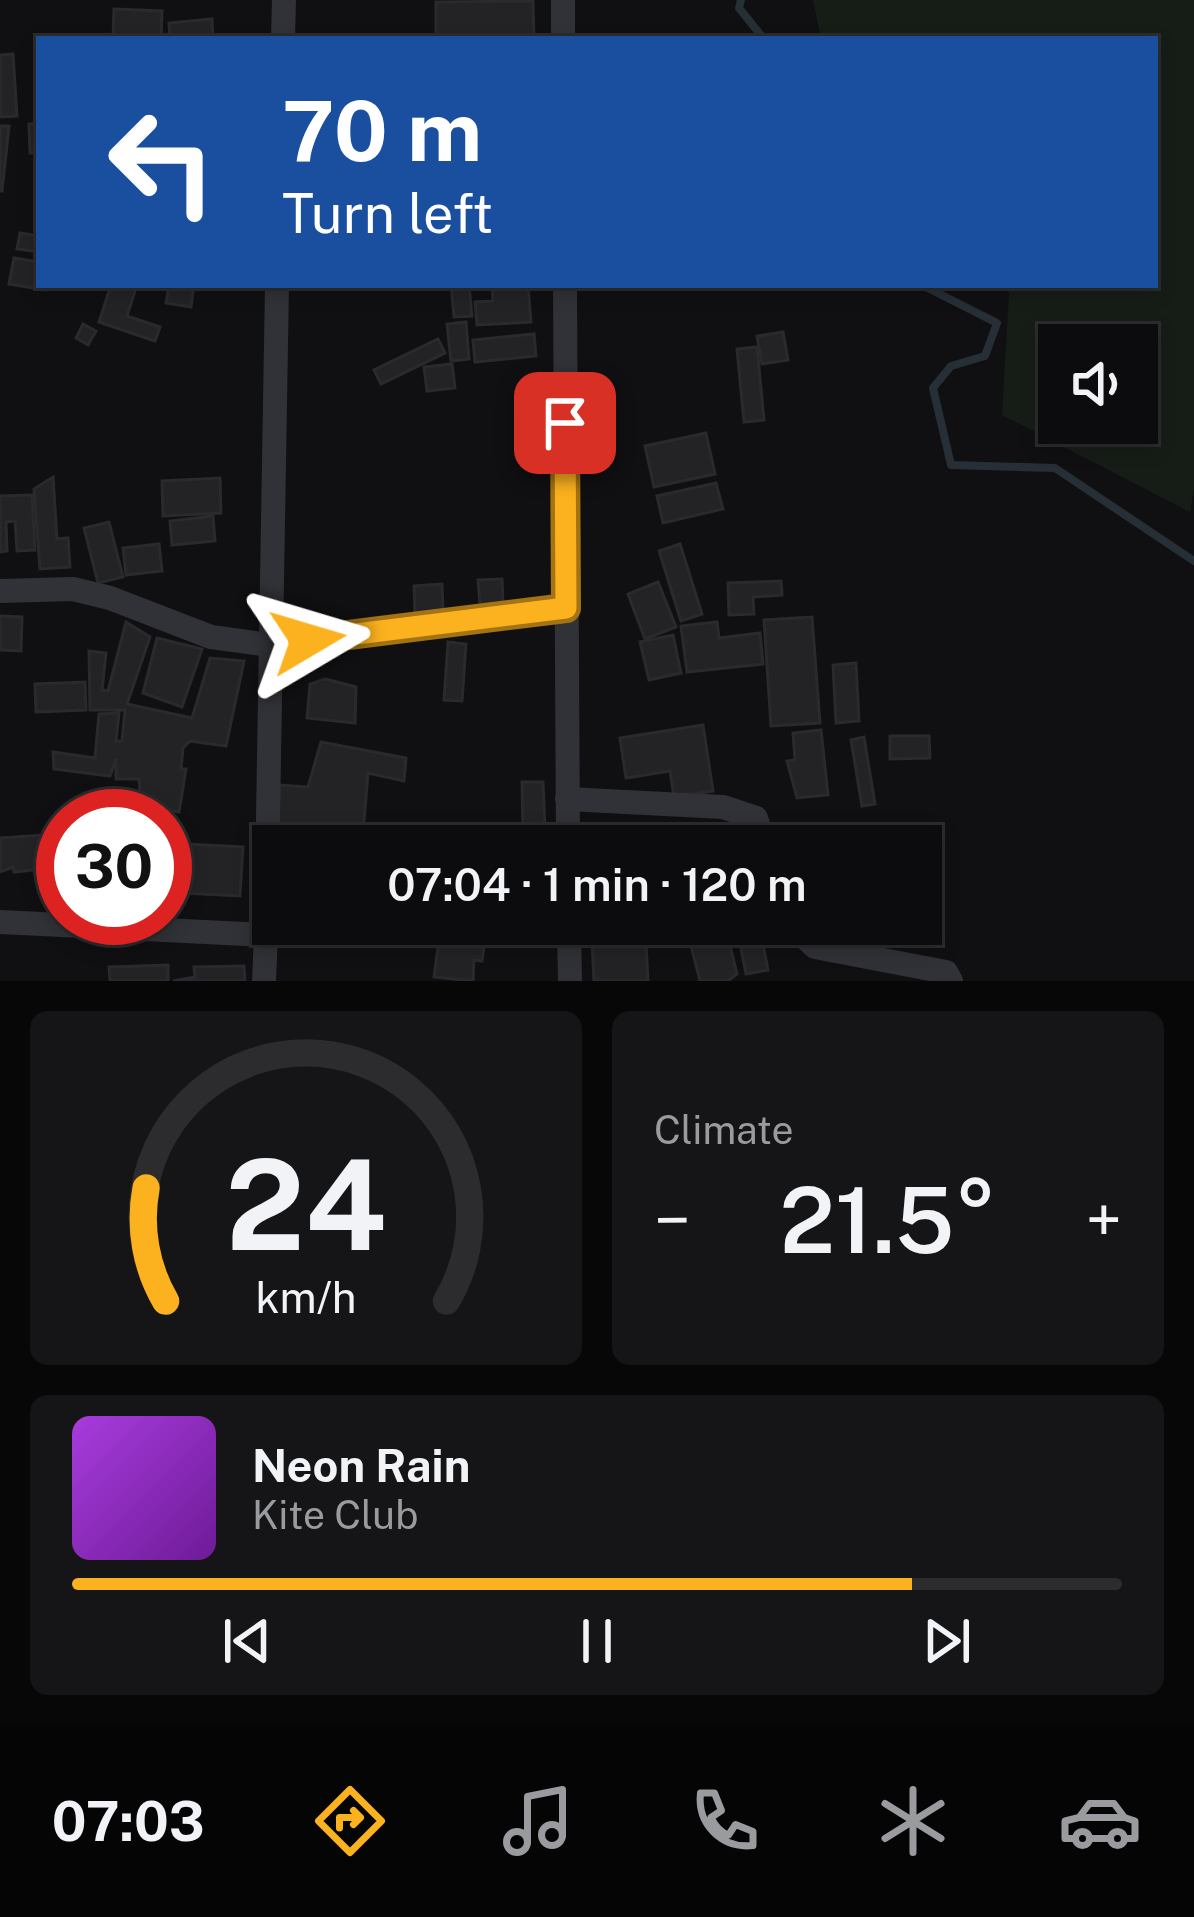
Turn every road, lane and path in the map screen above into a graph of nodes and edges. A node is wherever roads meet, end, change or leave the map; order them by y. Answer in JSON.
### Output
{"nodes":[{"id":1,"x":284,"y":0,"type":"edge"},
{"id":2,"x":563,"y":0,"type":"edge"},
{"id":3,"x":283,"y":36,"type":"edge"},
{"id":4,"x":563,"y":36,"type":"edge"},
{"id":5,"x":277,"y":288,"type":"edge"},
{"id":6,"x":565,"y":288,"type":"edge"},
{"id":7,"x":0,"y":591,"type":"edge"},
{"id":8,"x":566,"y":608,"type":"junction"},
{"id":9,"x":268,"y":645,"type":"junction"},
{"id":10,"x":567,"y":799,"type":"junction"},
{"id":11,"x":267,"y":825,"type":"edge"},
{"id":12,"x":568,"y":825,"type":"edge"},
{"id":13,"x":758,"y":825,"type":"edge"},
{"id":14,"x":0,"y":922,"type":"edge"},
{"id":15,"x":252,"y":934,"type":"edge"},
{"id":16,"x":266,"y":945,"type":"edge"},
{"id":17,"x":569,"y":945,"type":"edge"},
{"id":18,"x":813,"y":945,"type":"edge"},
{"id":19,"x":264,"y":981,"type":"edge"},
{"id":20,"x":570,"y":981,"type":"edge"},
{"id":21,"x":951,"y":981,"type":"edge"}],
"edges":[{"from":1,"to":3,"type":"street"},
{"from":2,"to":4,"type":"street"},
{"from":5,"to":9,"type":"street"},
{"from":6,"to":8,"type":"street"},
{"from":7,"to":9,"type":"street"},
{"from":8,"to":9,"type":"street"},
{"from":8,"to":10,"type":"street"},
{"from":9,"to":11,"type":"street"},
{"from":10,"to":12,"type":"street"},
{"from":10,"to":13,"type":"street"},
{"from":14,"to":15,"type":"street"},
{"from":16,"to":19,"type":"street"},
{"from":17,"to":20,"type":"street"},
{"from":18,"to":21,"type":"street"}]}
